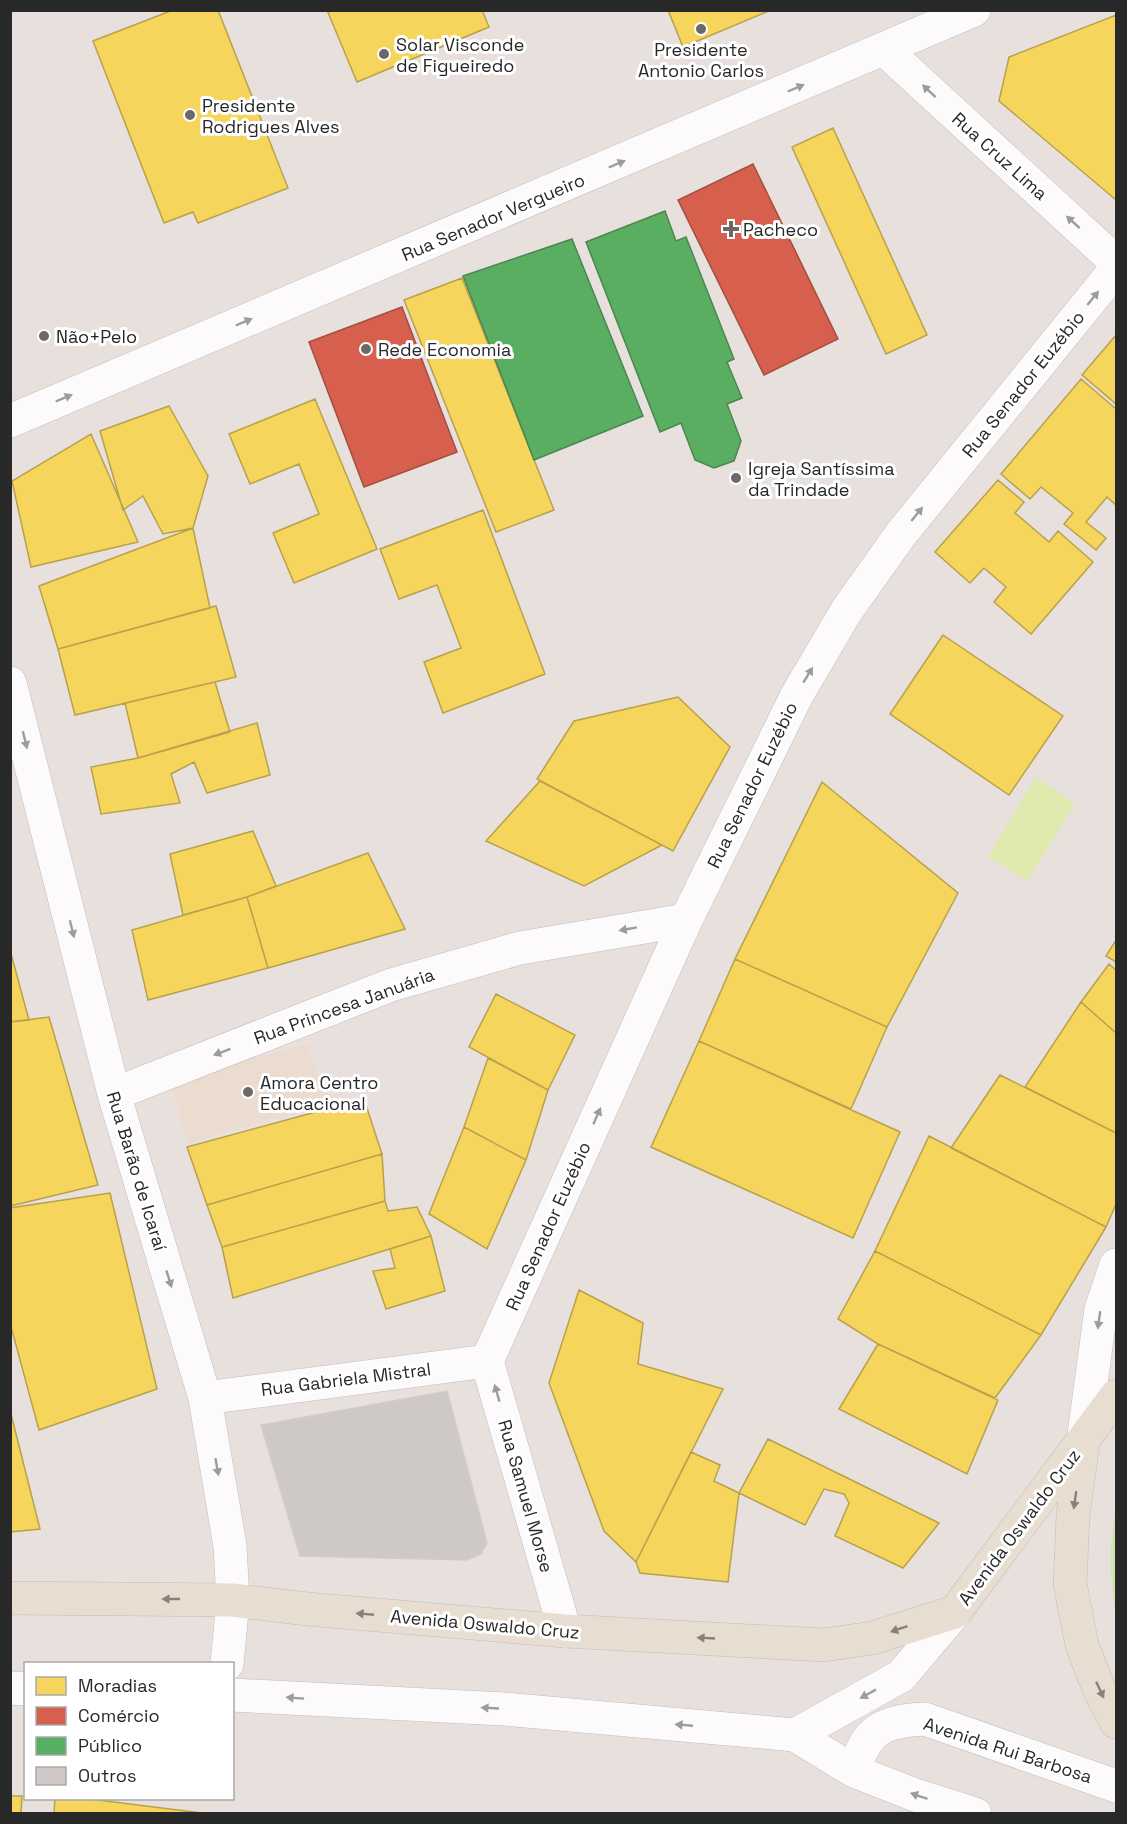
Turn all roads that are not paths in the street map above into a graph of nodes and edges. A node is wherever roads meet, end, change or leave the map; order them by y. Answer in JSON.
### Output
{"nodes":[{"id":1,"x":974,"y":10,"type":"edge"},
{"id":2,"x":885,"y":50,"type":"junction"},
{"id":3,"x":1116,"y":262,"type":"edge"},
{"id":4,"x":1116,"y":269,"type":"edge"},
{"id":5,"x":10,"y":421,"type":"edge"},
{"id":6,"x":10,"y":683,"type":"edge"},
{"id":7,"x":686,"y":920,"type":"junction"},
{"id":8,"x":114,"y":1094,"type":"junction"},
{"id":9,"x":1116,"y":1265,"type":"edge"},
{"id":10,"x":487,"y":1361,"type":"junction"},
{"id":11,"x":1116,"y":1396,"type":"edge"},
{"id":12,"x":205,"y":1398,"type":"junction"},
{"id":13,"x":1083,"y":1442,"type":"junction"},
{"id":14,"x":10,"y":1598,"type":"edge"},
{"id":15,"x":232,"y":1600,"type":"junction"},
{"id":16,"x":955,"y":1612,"type":"junction"},
{"id":17,"x":565,"y":1631,"type":"junction"},
{"id":18,"x":227,"y":1662,"type":"edge"},
{"id":19,"x":234,"y":1695,"type":"edge"},
{"id":20,"x":1116,"y":1722,"type":"edge"},
{"id":21,"x":795,"y":1735,"type":"junction"},
{"id":22,"x":854,"y":1771,"type":"junction"},
{"id":23,"x":1116,"y":1786,"type":"edge"},
{"id":24,"x":975,"y":1814,"type":"edge"}],
"edges":[{"from":1,"to":2,"type":"street","name":"Rua Senador Vergueiro"},
{"from":3,"to":2,"type":"street","name":"Rua Cruz Lima","one_way":true},
{"from":5,"to":2,"type":"street","name":"Rua Senador Vergueiro","one_way":true},
{"from":7,"to":4,"type":"street","name":"Rua Senador Euzébio","one_way":true},
{"from":6,"to":8,"type":"street","name":"Rua Barão de Icaraí","one_way":true},
{"from":7,"to":8,"type":"street","name":"Rua Princesa Januária","one_way":true},
{"from":10,"to":7,"type":"street","name":"Rua Senador Euzébio","one_way":true},
{"from":8,"to":12,"type":"street","name":"Rua Barão de Icaraí","one_way":true},
{"from":9,"to":13,"type":"street","one_way":true},
{"from":10,"to":12,"type":"street","name":"Rua Gabriela Mistral"},
{"from":17,"to":10,"type":"street","name":"Rua Samuel Morse","one_way":true},
{"from":11,"to":13,"type":"main road","name":"Avenida Oswaldo Cruz"},
{"from":12,"to":15,"type":"street","name":"Rua Barão de Icaraí","one_way":true},
{"from":13,"to":16,"type":"main road","name":"Avenida Oswaldo Cruz"},
{"from":13,"to":20,"type":"main road","one_way":true},
{"from":15,"to":14,"type":"main road","name":"Avenida Oswaldo Cruz","one_way":true},
{"from":17,"to":15,"type":"main road","name":"Avenida Oswaldo Cruz","one_way":true},
{"from":15,"to":18,"type":"street","name":"Rua Barão de Icaraí"},
{"from":16,"to":17,"type":"main road","name":"Avenida Oswaldo Cruz","one_way":true},
{"from":16,"to":21,"type":"street","name":"Avenida Oswaldo Cruz","one_way":true},
{"from":21,"to":19,"type":"street","one_way":true},
{"from":21,"to":22,"type":"street"},
{"from":22,"to":23,"type":"street","name":"Avenida Rui Barbosa"},
{"from":24,"to":22,"type":"street","one_way":true}]}
